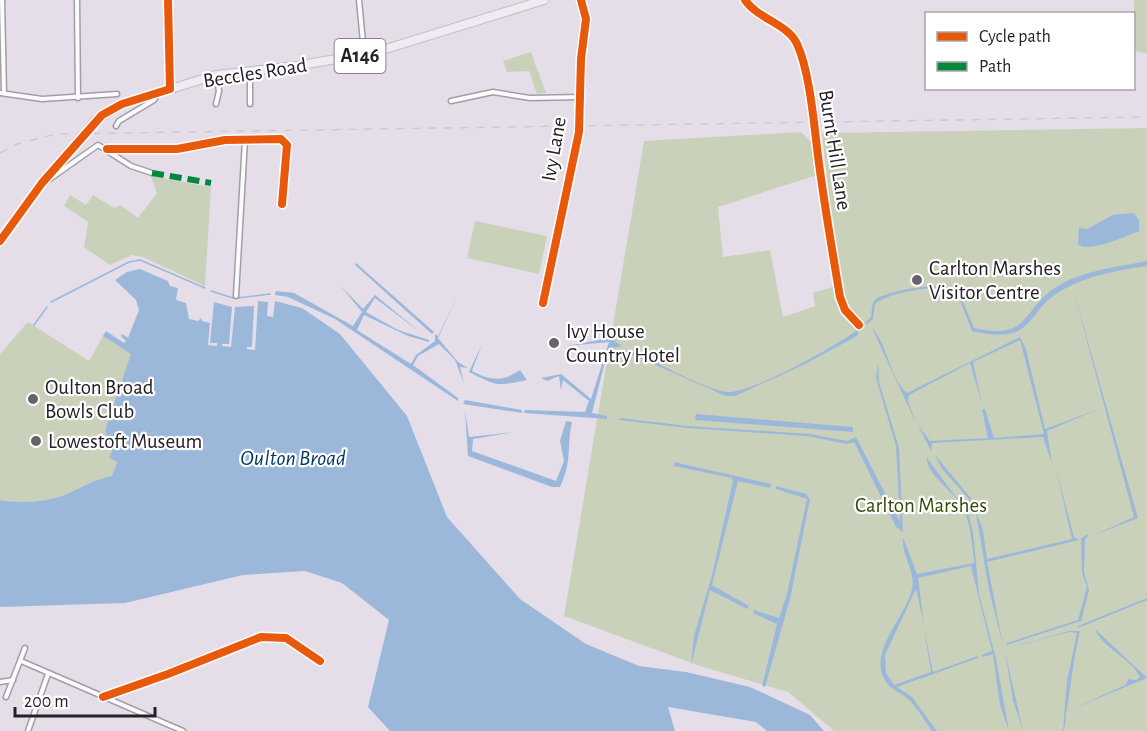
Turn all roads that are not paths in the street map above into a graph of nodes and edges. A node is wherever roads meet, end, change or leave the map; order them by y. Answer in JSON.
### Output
{"nodes":[{"id":1,"x":2,"y":0,"type":"edge"},
{"id":2,"x":77,"y":0,"type":"edge"},
{"id":3,"x":168,"y":0,"type":"edge"},
{"id":4,"x":359,"y":0,"type":"edge"},
{"id":5,"x":544,"y":0,"type":"edge"},
{"id":6,"x":581,"y":0,"type":"edge"},
{"id":7,"x":746,"y":0,"type":"edge"},
{"id":8,"x":364,"y":55,"type":"junction"},
{"id":9,"x":250,"y":70,"type":"junction"},
{"id":10,"x":216,"y":75,"type":"junction"},
{"id":11,"x":170,"y":88,"type":"junction"},
{"id":12,"x":2,"y":93,"type":"edge"},
{"id":13,"x":159,"y":93,"type":"junction"},
{"id":14,"x":117,"y":94,"type":"dead end"},
{"id":15,"x":580,"y":96,"type":"junction"},
{"id":16,"x":78,"y":98,"type":"junction"},
{"id":17,"x":451,"y":101,"type":"dead end"},
{"id":18,"x":216,"y":104,"type":"dead end"},
{"id":19,"x":250,"y":104,"type":"dead end"},
{"id":20,"x":116,"y":126,"type":"dead end"},
{"id":21,"x":245,"y":140,"type":"junction"},
{"id":22,"x":107,"y":149,"type":"junction"},
{"id":23,"x":152,"y":173,"type":"dead end"},
{"id":24,"x":42,"y":183,"type":"junction"},
{"id":25,"x":282,"y":204,"type":"dead end"},
{"id":26,"x":0,"y":241,"type":"edge"},
{"id":27,"x":236,"y":296,"type":"dead end"},
{"id":28,"x":543,"y":303,"type":"dead end"},
{"id":29,"x":859,"y":325,"type":"dead end"},
{"id":30,"x":25,"y":648,"type":"dead end"},
{"id":31,"x":21,"y":661,"type":"junction"},
{"id":32,"x":320,"y":661,"type":"dead end"},
{"id":33,"x":48,"y":674,"type":"junction"},
{"id":34,"x":13,"y":680,"type":"junction"},
{"id":35,"x":0,"y":682,"type":"edge"},
{"id":36,"x":103,"y":697,"type":"junction"},
{"id":37,"x":6,"y":698,"type":"dead end"},
{"id":38,"x":27,"y":731,"type":"edge"},
{"id":39,"x":183,"y":731,"type":"edge"}],
"edges":[{"from":1,"to":12,"type":"street"},
{"from":2,"to":16,"type":"street"},
{"from":3,"to":11,"type":"highway"},
{"from":4,"to":8,"type":"street"},
{"from":5,"to":8,"type":"highway","name":"Beccles Road","number":"A146"},
{"from":6,"to":15,"type":"street","name":"Ivy Lane"},
{"from":7,"to":29,"type":"street","name":"Burnt Hill Lane"},
{"from":8,"to":9,"type":"highway","name":"Beccles Road","number":"A146"},
{"from":9,"to":10,"type":"highway","name":"Beccles Road","number":"A146"},
{"from":9,"to":19,"type":"street"},
{"from":10,"to":11,"type":"highway","name":"Beccles Road","number":"A146"},
{"from":10,"to":18,"type":"street"},
{"from":11,"to":13,"type":"highway","name":"Beccles Road","number":"A146"},
{"from":12,"to":16,"type":"street"},
{"from":13,"to":20,"type":"street","name":"Beccles Road"},
{"from":13,"to":24,"type":"highway","number":"A146","bridge":true},
{"from":14,"to":16,"type":"street"},
{"from":15,"to":17,"type":"street"},
{"from":15,"to":28,"type":"street","name":"Ivy Lane","bridge":true},
{"from":21,"to":22,"type":"street"},
{"from":21,"to":25,"type":"street"},
{"from":21,"to":27,"type":"street"},
{"from":22,"to":23,"type":"street"},
{"from":22,"to":24,"type":"street"},
{"from":24,"to":26,"type":"highway","number":"A146"},
{"from":30,"to":31,"type":"street"},
{"from":31,"to":33,"type":"street"},
{"from":31,"to":34,"type":"street"},
{"from":32,"to":36,"type":"street"},
{"from":33,"to":36,"type":"street"},
{"from":33,"to":38,"type":"street"},
{"from":34,"to":35,"type":"street"},
{"from":34,"to":37,"type":"street"},
{"from":36,"to":39,"type":"street"}]}
